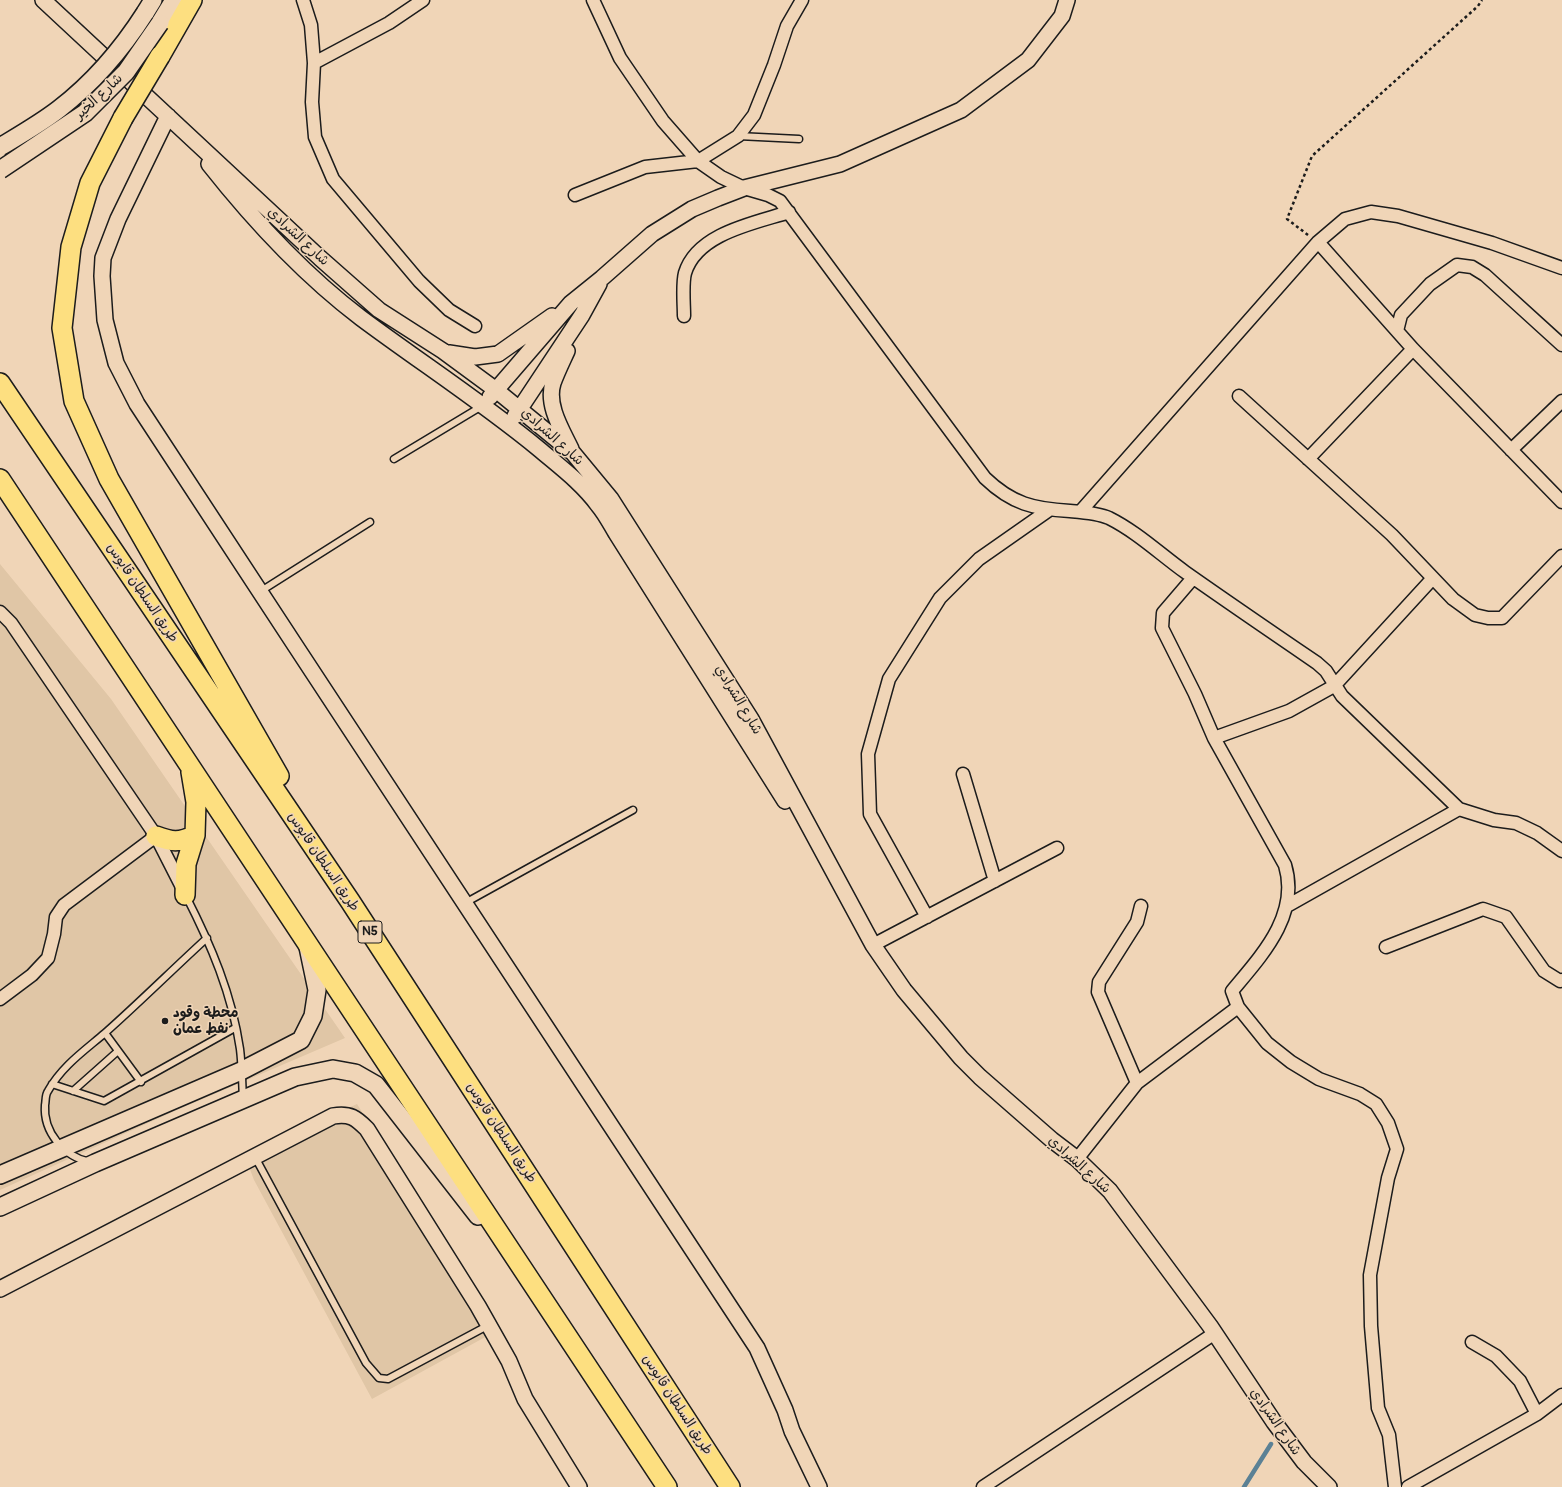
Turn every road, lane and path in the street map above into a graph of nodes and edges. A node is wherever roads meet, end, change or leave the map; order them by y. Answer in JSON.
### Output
{"nodes":[{"id":1,"x":43,"y":0,"type":"edge"},
{"id":2,"x":174,"y":0,"type":"edge"},
{"id":3,"x":192,"y":0,"type":"edge"},
{"id":4,"x":303,"y":0,"type":"edge"},
{"id":5,"x":423,"y":0,"type":"edge"},
{"id":6,"x":593,"y":0,"type":"edge"},
{"id":7,"x":802,"y":0,"type":"edge"},
{"id":8,"x":1067,"y":0,"type":"edge"},
{"id":9,"x":1482,"y":0,"type":"edge"},
{"id":10,"x":149,"y":6,"type":"edge"},
{"id":11,"x":314,"y":63,"type":"junction"},
{"id":12,"x":168,"y":116,"type":"junction"},
{"id":13,"x":189,"y":135,"type":"junction"},
{"id":14,"x":738,"y":136,"type":"junction"},
{"id":15,"x":798,"y":139,"type":"dead end"},
{"id":16,"x":0,"y":147,"type":"edge"},
{"id":17,"x":698,"y":161,"type":"junction"},
{"id":18,"x":0,"y":170,"type":"edge"},
{"id":19,"x":744,"y":188,"type":"junction"},
{"id":20,"x":575,"y":195,"type":"dead end"},
{"id":21,"x":789,"y":212,"type":"junction"},
{"id":22,"x":1318,"y":242,"type":"junction"},
{"id":23,"x":1562,"y":268,"type":"edge"},
{"id":24,"x":602,"y":278,"type":"junction"},
{"id":25,"x":571,"y":303,"type":"junction"},
{"id":26,"x":582,"y":315,"type":"junction"},
{"id":27,"x":684,"y":316,"type":"dead end"},
{"id":28,"x":475,"y":326,"type":"dead end"},
{"id":29,"x":1397,"y":331,"type":"junction"},
{"id":30,"x":1562,"y":345,"type":"edge"},
{"id":31,"x":1412,"y":349,"type":"junction"},
{"id":32,"x":443,"y":351,"type":"junction"},
{"id":33,"x":0,"y":383,"type":"edge"},
{"id":34,"x":496,"y":390,"type":"junction"},
{"id":35,"x":1239,"y":396,"type":"dead end"},
{"id":36,"x":1562,"y":401,"type":"edge"},
{"id":37,"x":484,"y":405,"type":"junction"},
{"id":38,"x":521,"y":409,"type":"junction"},
{"id":39,"x":509,"y":424,"type":"junction"},
{"id":40,"x":1511,"y":450,"type":"junction"},
{"id":41,"x":573,"y":453,"type":"junction"},
{"id":42,"x":394,"y":459,"type":"dead end"},
{"id":43,"x":1308,"y":459,"type":"junction"},
{"id":44,"x":0,"y":479,"type":"edge"},
{"id":45,"x":1562,"y":502,"type":"edge"},
{"id":46,"x":1049,"y":510,"type":"junction"},
{"id":47,"x":1080,"y":512,"type":"junction"},
{"id":48,"x":370,"y":522,"type":"dead end"},
{"id":49,"x":1562,"y":556,"type":"edge"},
{"id":50,"x":1193,"y":578,"type":"junction"},
{"id":51,"x":1433,"y":578,"type":"junction"},
{"id":52,"x":260,"y":591,"type":"junction"},
{"id":53,"x":0,"y":612,"type":"edge"},
{"id":54,"x":1334,"y":686,"type":"junction"},
{"id":55,"x":1214,"y":738,"type":"junction"},
{"id":56,"x":190,"y":767,"type":"junction"},
{"id":57,"x":963,"y":774,"type":"dead end"},
{"id":58,"x":1459,"y":809,"type":"junction"},
{"id":59,"x":634,"y":810,"type":"dead end"},
{"id":60,"x":195,"y":835,"type":"junction"},
{"id":61,"x":156,"y":836,"type":"junction"},
{"id":62,"x":1057,"y":848,"type":"dead end"},
{"id":63,"x":1562,"y":851,"type":"edge"},
{"id":64,"x":834,"y":873,"type":"junction"},
{"id":65,"x":995,"y":881,"type":"junction"},
{"id":66,"x":185,"y":894,"type":"junction"},
{"id":67,"x":350,"y":901,"type":"junction"},
{"id":68,"x":463,"y":904,"type":"junction"},
{"id":69,"x":1141,"y":906,"type":"dead end"},
{"id":70,"x":1287,"y":906,"type":"junction"},
{"id":71,"x":927,"y":917,"type":"junction"},
{"id":72,"x":207,"y":938,"type":"junction"},
{"id":73,"x":307,"y":943,"type":"junction"},
{"id":74,"x":873,"y":945,"type":"junction"},
{"id":75,"x":1386,"y":947,"type":"dead end"},
{"id":76,"x":1562,"y":980,"type":"edge"},
{"id":77,"x":0,"y":999,"type":"edge"},
{"id":78,"x":1238,"y":1007,"type":"junction"},
{"id":79,"x":235,"y":1028,"type":"junction"},
{"id":80,"x":105,"y":1033,"type":"junction"},
{"id":81,"x":118,"y":1051,"type":"junction"},
{"id":82,"x":241,"y":1070,"type":"junction"},
{"id":83,"x":141,"y":1082,"type":"junction"},
{"id":84,"x":1137,"y":1083,"type":"junction"},
{"id":85,"x":52,"y":1084,"type":"junction"},
{"id":86,"x":73,"y":1091,"type":"junction"},
{"id":87,"x":244,"y":1101,"type":"junction"},
{"id":88,"x":62,"y":1148,"type":"junction"},
{"id":89,"x":255,"y":1157,"type":"junction"},
{"id":90,"x":1077,"y":1160,"type":"junction"},
{"id":91,"x":95,"y":1163,"type":"junction"},
{"id":92,"x":0,"y":1175,"type":"edge"},
{"id":93,"x":0,"y":1207,"type":"edge"},
{"id":94,"x":0,"y":1289,"type":"edge"},
{"id":95,"x":550,"y":1310,"type":"junction"},
{"id":96,"x":489,"y":1325,"type":"junction"},
{"id":97,"x":1215,"y":1333,"type":"junction"},
{"id":98,"x":1472,"y":1342,"type":"dead end"},
{"id":99,"x":1562,"y":1395,"type":"edge"},
{"id":100,"x":1537,"y":1414,"type":"junction"},
{"id":101,"x":579,"y":1487,"type":"edge"},
{"id":102,"x":667,"y":1487,"type":"edge"},
{"id":103,"x":730,"y":1487,"type":"edge"},
{"id":104,"x":820,"y":1487,"type":"edge"},
{"id":105,"x":983,"y":1487,"type":"edge"},
{"id":106,"x":1329,"y":1487,"type":"edge"},
{"id":107,"x":1395,"y":1487,"type":"edge"},
{"id":108,"x":1408,"y":1487,"type":"edge"}],
"edges":[{"from":1,"to":12,"type":"street","name":"شارع الشرادي"},
{"from":2,"to":18,"type":"main road","name":"شارع الخير","bridge":true},
{"from":3,"to":67,"type":"highway","bridge":true},
{"from":4,"to":11,"type":"street"},
{"from":5,"to":11,"type":"street"},
{"from":6,"to":17,"type":"street"},
{"from":7,"to":14,"type":"street"},
{"from":8,"to":19,"type":"street"},
{"from":9,"to":22,"type":"path"},
{"from":10,"to":16,"type":"main road","name":"شارع الخير","bridge":true},
{"from":11,"to":28,"type":"street"},
{"from":12,"to":13,"type":"street","name":"شارع الشرادي"},
{"from":12,"to":52,"type":"street"},
{"from":13,"to":32,"type":"street","name":"شارع الشرادي"},
{"from":13,"to":37,"type":"street","name":"شارع الشرادي"},
{"from":14,"to":15,"type":"lane"},
{"from":14,"to":17,"type":"street"},
{"from":17,"to":19,"type":"street"},
{"from":17,"to":20,"type":"street"},
{"from":19,"to":21,"type":"street"},
{"from":19,"to":24,"type":"street"},
{"from":21,"to":27,"type":"street"},
{"from":21,"to":46,"type":"street"},
{"from":22,"to":23,"type":"street"},
{"from":22,"to":29,"type":"street"},
{"from":22,"to":47,"type":"street"},
{"from":24,"to":25,"type":"street"},
{"from":24,"to":26,"type":"street"},
{"from":25,"to":32,"type":"street"},
{"from":25,"to":34,"type":"street"},
{"from":26,"to":38,"type":"street"},
{"from":26,"to":41,"type":"street"},
{"from":29,"to":30,"type":"street"},
{"from":29,"to":31,"type":"street"},
{"from":31,"to":40,"type":"street"},
{"from":31,"to":43,"type":"street"},
{"from":32,"to":34,"type":"street","name":"شارع الشرادي"},
{"from":33,"to":67,"type":"highway","name":"طريق السلطان قابوس","number":"N5"},
{"from":34,"to":37,"type":"street"},
{"from":34,"to":38,"type":"street","name":"شارع الشرادي"},
{"from":35,"to":43,"type":"street"},
{"from":36,"to":40,"type":"street"},
{"from":37,"to":39,"type":"street","name":"شارع الشرادي"},
{"from":37,"to":42,"type":"lane"},
{"from":38,"to":39,"type":"street"},
{"from":38,"to":41,"type":"street","name":"شارع الشرادي"},
{"from":39,"to":64,"type":"street","name":"شارع الشرادي"},
{"from":40,"to":45,"type":"street"},
{"from":41,"to":64,"type":"street","name":"شارع الشرادي"},
{"from":43,"to":51,"type":"street"},
{"from":44,"to":56,"type":"highway"},
{"from":46,"to":47,"type":"street"},
{"from":46,"to":71,"type":"street"},
{"from":47,"to":50,"type":"street"},
{"from":48,"to":52,"type":"lane"},
{"from":49,"to":51,"type":"street"},
{"from":50,"to":54,"type":"street"},
{"from":50,"to":55,"type":"street"},
{"from":51,"to":54,"type":"street"},
{"from":52,"to":68,"type":"street"},
{"from":53,"to":61,"type":"street"},
{"from":54,"to":55,"type":"street"},
{"from":54,"to":58,"type":"street"},
{"from":55,"to":70,"type":"street"},
{"from":56,"to":60,"type":"highway"},
{"from":56,"to":73,"type":"highway"},
{"from":57,"to":65,"type":"street"},
{"from":58,"to":63,"type":"street"},
{"from":58,"to":70,"type":"street"},
{"from":59,"to":68,"type":"lane"},
{"from":60,"to":61,"type":"highway"},
{"from":60,"to":66,"type":"highway"},
{"from":61,"to":66,"type":"street"},
{"from":61,"to":77,"type":"street"},
{"from":62,"to":65,"type":"street"},
{"from":64,"to":74,"type":"street","name":"شارع الشرادي"},
{"from":65,"to":71,"type":"street"},
{"from":66,"to":72,"type":"lane"},
{"from":67,"to":103,"type":"highway","name":"طريق السلطان قابوس","number":"N5"},
{"from":68,"to":104,"type":"street"},
{"from":69,"to":84,"type":"street"},
{"from":70,"to":78,"type":"street"},
{"from":71,"to":74,"type":"street"},
{"from":72,"to":79,"type":"lane"},
{"from":72,"to":80,"type":"lane"},
{"from":73,"to":82,"type":"main road"},
{"from":73,"to":95,"type":"highway"},
{"from":74,"to":90,"type":"street","name":"شارع الشرادي"},
{"from":75,"to":76,"type":"street"},
{"from":78,"to":84,"type":"street"},
{"from":78,"to":107,"type":"street"},
{"from":79,"to":82,"type":"lane"},
{"from":79,"to":83,"type":"lane"},
{"from":80,"to":81,"type":"lane"},
{"from":80,"to":85,"type":"lane"},
{"from":81,"to":83,"type":"lane"},
{"from":81,"to":86,"type":"lane"},
{"from":82,"to":87,"type":"lane"},
{"from":82,"to":88,"type":"main road"},
{"from":83,"to":86,"type":"lane"},
{"from":84,"to":90,"type":"street"},
{"from":85,"to":86,"type":"lane"},
{"from":85,"to":88,"type":"lane"},
{"from":87,"to":91,"type":"main road"},
{"from":87,"to":95,"type":"main road"},
{"from":88,"to":91,"type":"lane"},
{"from":88,"to":92,"type":"main road"},
{"from":89,"to":94,"type":"street"},
{"from":89,"to":96,"type":"street"},
{"from":89,"to":96,"type":"lane"},
{"from":90,"to":97,"type":"street","name":"شارع الشرادي"},
{"from":91,"to":93,"type":"main road"},
{"from":95,"to":102,"type":"highway"},
{"from":96,"to":101,"type":"street"},
{"from":97,"to":105,"type":"street"},
{"from":97,"to":106,"type":"street","name":"شارع الشرادي"},
{"from":98,"to":100,"type":"street"},
{"from":99,"to":100,"type":"street"},
{"from":100,"to":108,"type":"street"}]}
